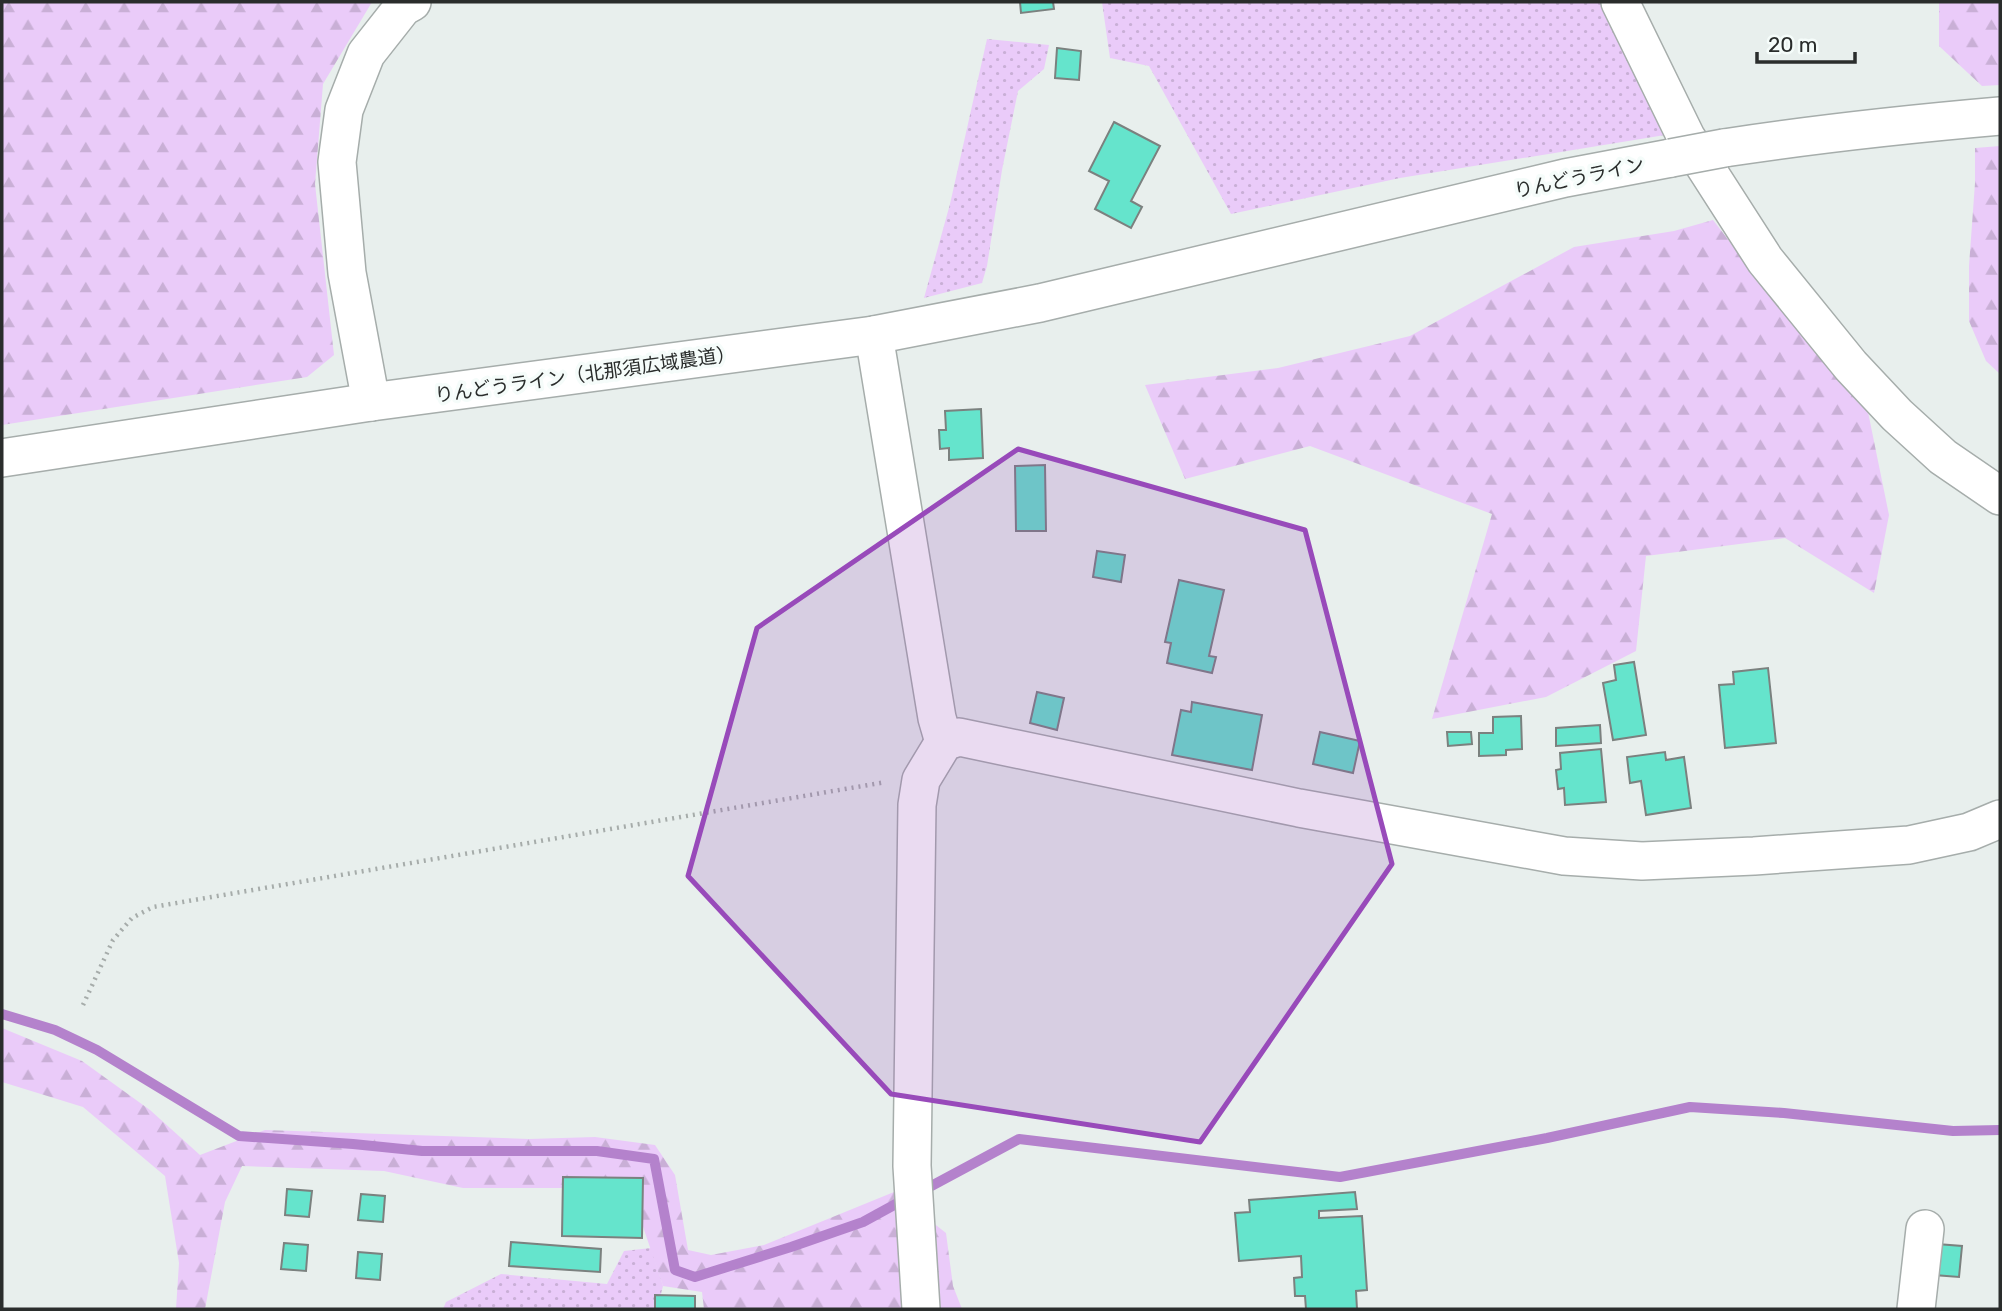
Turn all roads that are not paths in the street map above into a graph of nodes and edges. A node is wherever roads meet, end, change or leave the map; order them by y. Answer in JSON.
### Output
{"nodes":[{"id":1,"x":412,"y":2,"type":"edge"},
{"id":2,"x":1620,"y":2,"type":"edge"},
{"id":3,"x":2000,"y":116,"type":"edge"},
{"id":4,"x":1165,"y":273,"type":"joint"},
{"id":5,"x":874,"y":335,"type":"junction"},
{"id":6,"x":371,"y":402,"type":"junction"},
{"id":7,"x":2,"y":457,"type":"edge"},
{"id":8,"x":2000,"y":496,"type":"edge"},
{"id":9,"x":944,"y":742,"type":"junction"},
{"id":10,"x":2000,"y":819,"type":"edge"},
{"id":11,"x":1925,"y":1229,"type":"dead end"},
{"id":12,"x":921,"y":1309,"type":"edge"},
{"id":13,"x":1916,"y":1309,"type":"edge"}],
"edges":[{"from":1,"to":6,"type":"street"},
{"from":2,"to":8,"type":"street"},
{"from":3,"to":4,"type":"street","name":"りんどうライン","bridge":true},
{"from":4,"to":5,"type":"street","name":"りんどうライン（北那須広域農道）"},
{"from":5,"to":6,"type":"street","name":"りんどうライン（北那須広域農道）"},
{"from":5,"to":9,"type":"street"},
{"from":6,"to":7,"type":"street","name":"りんどうライン（北那須広域農道）"},
{"from":9,"to":10,"type":"street"},
{"from":9,"to":12,"type":"street"},
{"from":11,"to":13,"type":"street"}]}
